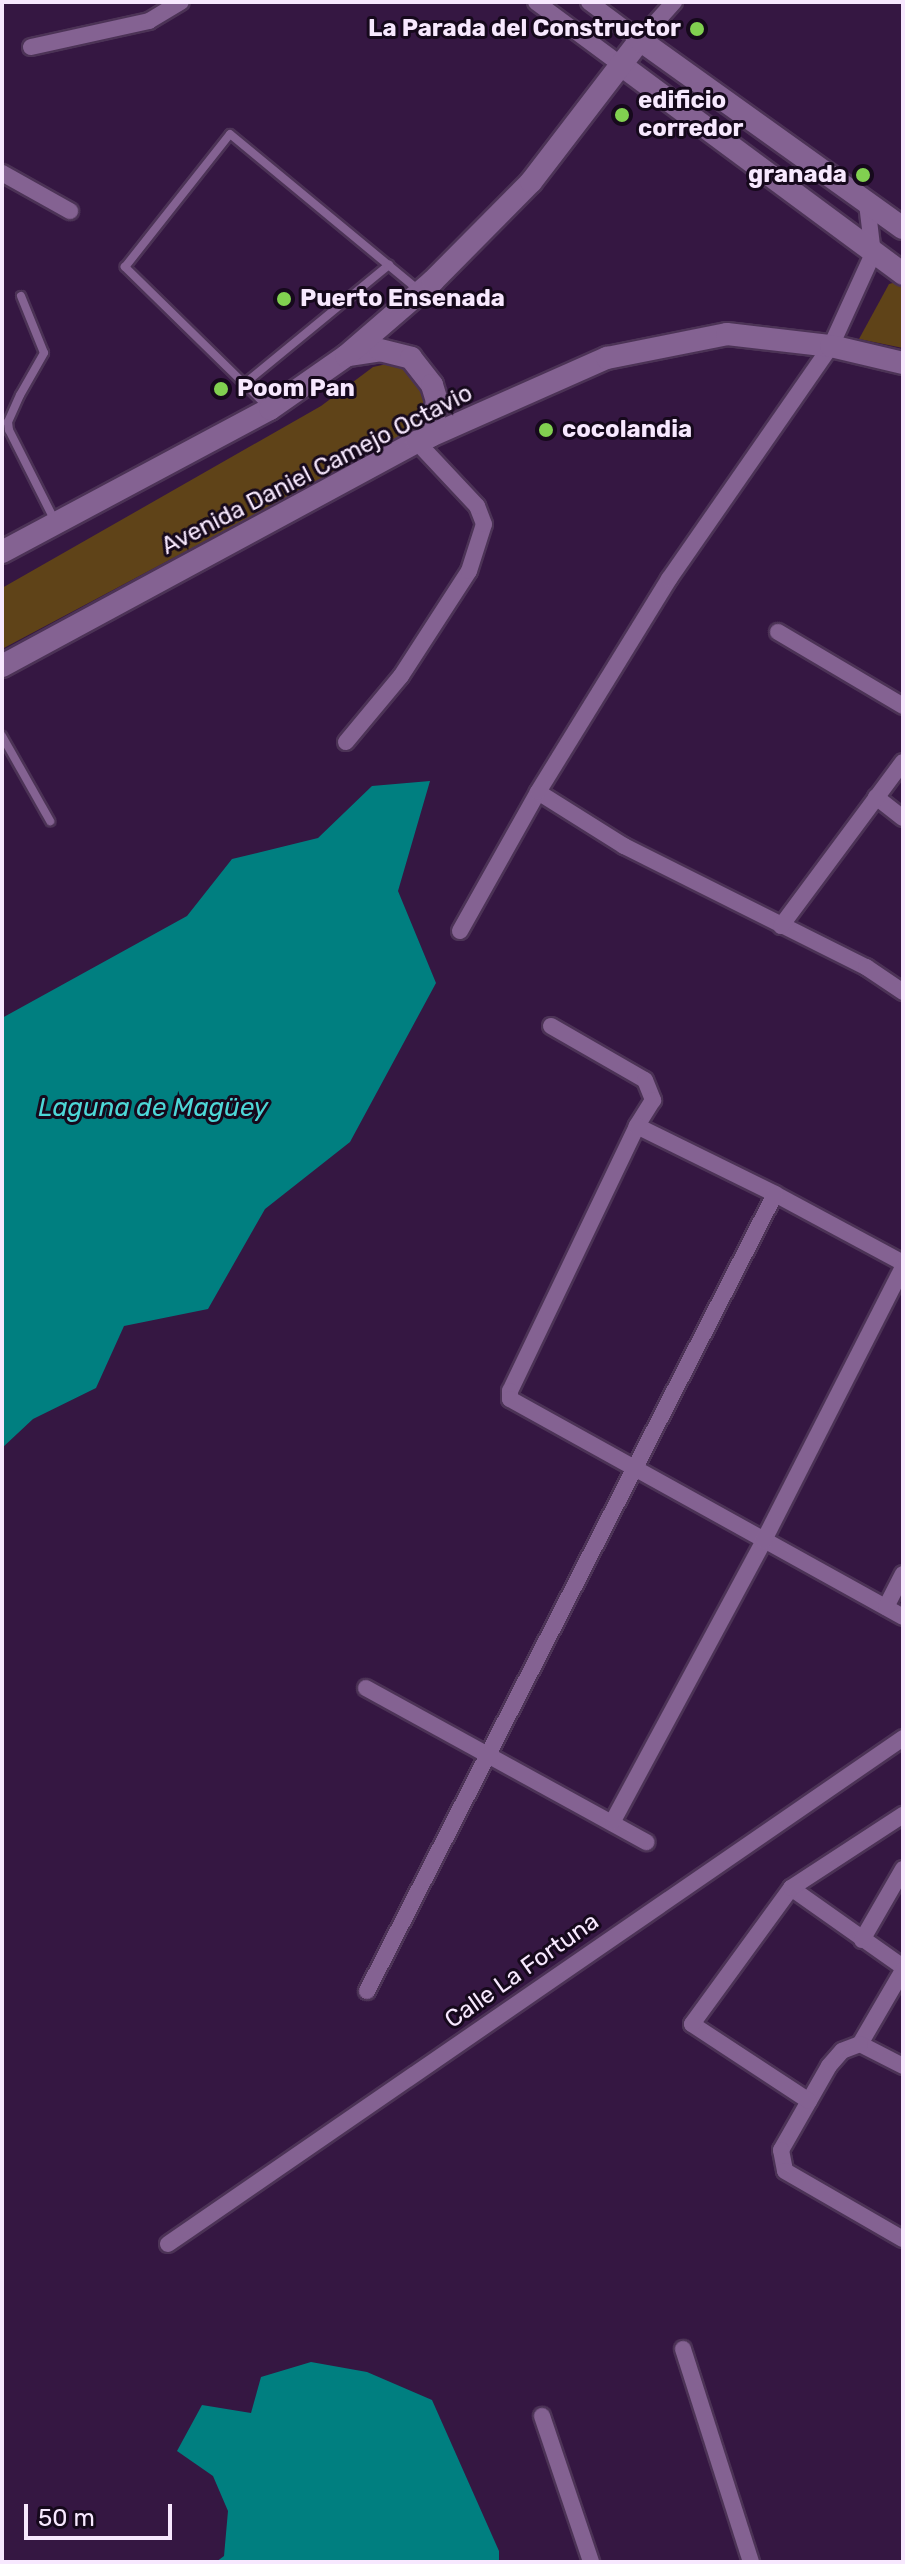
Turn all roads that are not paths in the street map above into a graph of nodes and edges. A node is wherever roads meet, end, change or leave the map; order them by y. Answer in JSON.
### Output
{"nodes":[{"id":1,"x":181,"y":2,"type":"edge"},
{"id":2,"x":536,"y":2,"type":"edge"},
{"id":3,"x":589,"y":2,"type":"edge"},
{"id":4,"x":674,"y":2,"type":"edge"},
{"id":5,"x":640,"y":40,"type":"junction"},
{"id":6,"x":31,"y":47,"type":"dead end"},
{"id":7,"x":621,"y":65,"type":"junction"},
{"id":8,"x":2,"y":173,"type":"edge"},
{"id":9,"x":867,"y":204,"type":"junction"},
{"id":10,"x":70,"y":211,"type":"dead end"},
{"id":11,"x":902,"y":225,"type":"edge"},
{"id":12,"x":873,"y":254,"type":"junction"},
{"id":13,"x":389,"y":265,"type":"junction"},
{"id":14,"x":903,"y":274,"type":"edge"},
{"id":15,"x":420,"y":291,"type":"junction"},
{"id":16,"x":21,"y":296,"type":"dead end"},
{"id":17,"x":831,"y":346,"type":"junction"},
{"id":18,"x":346,"y":356,"type":"junction"},
{"id":19,"x":903,"y":363,"type":"edge"},
{"id":20,"x":244,"y":384,"type":"junction"},
{"id":21,"x":270,"y":409,"type":"junction"},
{"id":22,"x":424,"y":439,"type":"junction"},
{"id":23,"x":56,"y":523,"type":"junction"},
{"id":24,"x":2,"y":552,"type":"edge"},
{"id":25,"x":778,"y":632,"type":"dead end"},
{"id":26,"x":2,"y":666,"type":"edge"},
{"id":27,"x":903,"y":706,"type":"edge"},
{"id":28,"x":2,"y":736,"type":"edge"},
{"id":29,"x":346,"y":742,"type":"dead end"},
{"id":30,"x":903,"y":762,"type":"edge"},
{"id":31,"x":538,"y":792,"type":"junction"},
{"id":32,"x":876,"y":797,"type":"junction"},
{"id":33,"x":903,"y":818,"type":"edge"},
{"id":34,"x":50,"y":821,"type":"dead end"},
{"id":35,"x":781,"y":926,"type":"junction"},
{"id":36,"x":460,"y":931,"type":"dead end"},
{"id":37,"x":903,"y":992,"type":"edge"},
{"id":38,"x":551,"y":1026,"type":"dead end"},
{"id":39,"x":637,"y":1126,"type":"junction"},
{"id":40,"x":775,"y":1194,"type":"junction"},
{"id":41,"x":903,"y":1265,"type":"edge"},
{"id":42,"x":634,"y":1468,"type":"junction"},
{"id":43,"x":764,"y":1540,"type":"junction"},
{"id":44,"x":903,"y":1574,"type":"edge"},
{"id":45,"x":886,"y":1607,"type":"junction"},
{"id":46,"x":903,"y":1617,"type":"edge"},
{"id":47,"x":366,"y":1688,"type":"dead end"},
{"id":48,"x":903,"y":1738,"type":"edge"},
{"id":49,"x":488,"y":1755,"type":"junction"},
{"id":50,"x":903,"y":1815,"type":"edge"},
{"id":51,"x":613,"y":1821,"type":"junction"},
{"id":52,"x":646,"y":1842,"type":"dead end"},
{"id":53,"x":903,"y":1869,"type":"edge"},
{"id":54,"x":791,"y":1888,"type":"junction"},
{"id":55,"x":862,"y":1940,"type":"junction"},
{"id":56,"x":903,"y":1969,"type":"edge"},
{"id":57,"x":367,"y":1991,"type":"dead end"},
{"id":58,"x":860,"y":2044,"type":"junction"},
{"id":59,"x":903,"y":2066,"type":"edge"},
{"id":60,"x":809,"y":2101,"type":"junction"},
{"id":61,"x":903,"y":2239,"type":"edge"},
{"id":62,"x":168,"y":2244,"type":"dead end"},
{"id":63,"x":683,"y":2349,"type":"dead end"},
{"id":64,"x":542,"y":2416,"type":"dead end"},
{"id":65,"x":591,"y":2562,"type":"edge"},
{"id":66,"x":751,"y":2562,"type":"edge"}],
"edges":[{"from":1,"to":6,"type":"street"},
{"from":2,"to":7,"type":"street"},
{"from":3,"to":5,"type":"street"},
{"from":4,"to":5,"type":"street"},
{"from":5,"to":7,"type":"main road"},
{"from":5,"to":9,"type":"main road"},
{"from":7,"to":12,"type":"main road"},
{"from":7,"to":15,"type":"main road"},
{"from":8,"to":10,"type":"street"},
{"from":9,"to":11,"type":"main road"},
{"from":9,"to":12,"type":"street"},
{"from":12,"to":14,"type":"main road"},
{"from":12,"to":17,"type":"street"},
{"from":13,"to":15,"type":"lane"},
{"from":13,"to":20,"type":"lane"},
{"from":13,"to":20,"type":"lane"},
{"from":15,"to":18,"type":"main road"},
{"from":16,"to":23,"type":"lane"},
{"from":17,"to":19,"type":"main road","name":"Avenida Daniel Camejo Octavio"},
{"from":17,"to":22,"type":"main road","name":"Avenida Daniel Camejo Octavio"},
{"from":17,"to":31,"type":"street"},
{"from":18,"to":21,"type":"main road"},
{"from":18,"to":22,"type":"main road"},
{"from":20,"to":21,"type":"lane"},
{"from":21,"to":23,"type":"main road"},
{"from":22,"to":26,"type":"main road","name":"Avenida Daniel Camejo Octavio"},
{"from":22,"to":29,"type":"street"},
{"from":23,"to":24,"type":"main road"},
{"from":25,"to":27,"type":"street"},
{"from":28,"to":34,"type":"lane"},
{"from":30,"to":32,"type":"street"},
{"from":31,"to":35,"type":"street"},
{"from":31,"to":36,"type":"street"},
{"from":32,"to":33,"type":"street"},
{"from":32,"to":35,"type":"street"},
{"from":35,"to":37,"type":"street"},
{"from":38,"to":39,"type":"street"},
{"from":39,"to":40,"type":"street"},
{"from":39,"to":42,"type":"street"},
{"from":40,"to":41,"type":"street"},
{"from":40,"to":42,"type":"street"},
{"from":41,"to":43,"type":"street"},
{"from":42,"to":43,"type":"street"},
{"from":42,"to":49,"type":"street"},
{"from":43,"to":45,"type":"street"},
{"from":43,"to":51,"type":"street"},
{"from":44,"to":45,"type":"street"},
{"from":45,"to":46,"type":"street"},
{"from":47,"to":49,"type":"street"},
{"from":48,"to":62,"type":"street","name":"Calle La Fortuna"},
{"from":49,"to":51,"type":"street"},
{"from":49,"to":57,"type":"street"},
{"from":50,"to":54,"type":"street"},
{"from":51,"to":52,"type":"street"},
{"from":53,"to":55,"type":"street"},
{"from":54,"to":55,"type":"street"},
{"from":54,"to":60,"type":"street"},
{"from":55,"to":56,"type":"street"},
{"from":56,"to":58,"type":"street"},
{"from":58,"to":59,"type":"street"},
{"from":58,"to":60,"type":"street"},
{"from":60,"to":61,"type":"street"},
{"from":63,"to":66,"type":"street"},
{"from":64,"to":65,"type":"street"}]}
